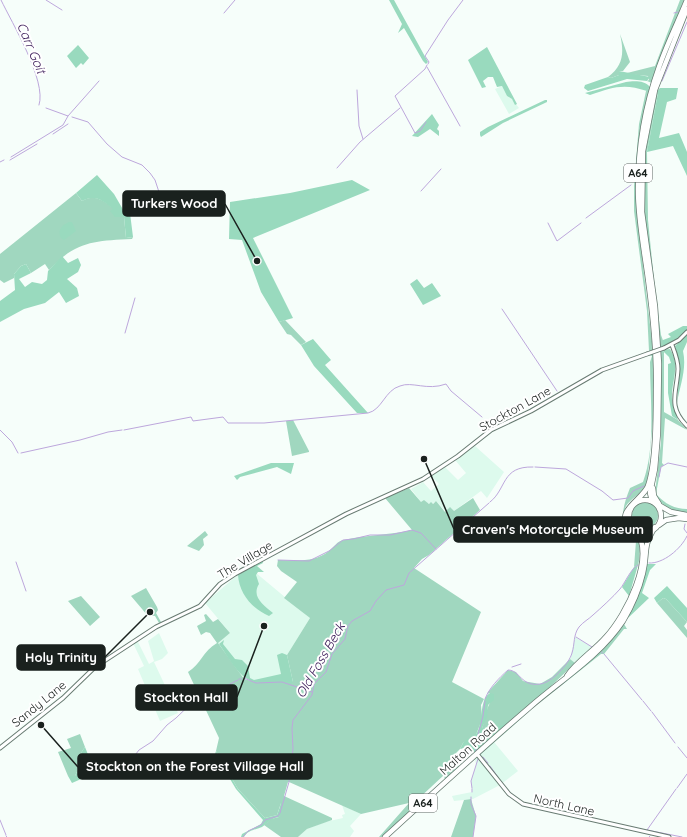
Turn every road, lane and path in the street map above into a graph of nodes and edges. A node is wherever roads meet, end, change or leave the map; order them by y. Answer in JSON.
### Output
{"nodes":[{"id":1,"x":687,"y":0,"type":"edge"},
{"id":2,"x":687,"y":10,"type":"edge"},
{"id":3,"x":687,"y":332,"type":"edge"},
{"id":4,"x":672,"y":345,"type":"junction"},
{"id":5,"x":687,"y":426,"type":"edge"},
{"id":6,"x":653,"y":482,"type":"junction"},
{"id":7,"x":653,"y":502,"type":"junction"},
{"id":8,"x":660,"y":506,"type":"junction"},
{"id":9,"x":687,"y":515,"type":"edge"},
{"id":10,"x":679,"y":518,"type":"junction"},
{"id":11,"x":687,"y":519,"type":"edge"},
{"id":12,"x":335,"y":520,"type":"joint"},
{"id":13,"x":659,"y":521,"type":"junction"},
{"id":14,"x":654,"y":529,"type":"junction"},
{"id":15,"x":635,"y":530,"type":"junction"},
{"id":16,"x":622,"y":619,"type":"junction"},
{"id":17,"x":89,"y":671,"type":"joint"},
{"id":18,"x":0,"y":748,"type":"edge"},
{"id":19,"x":477,"y":754,"type":"junction"},
{"id":20,"x":385,"y":837,"type":"edge"},
{"id":21,"x":668,"y":837,"type":"edge"}],
"edges":[{"from":1,"to":15,"type":"highway","number":"A64"},
{"from":2,"to":6,"type":"highway","number":"A64"},
{"from":3,"to":4,"type":"street","name":"Stockton Lane"},
{"from":4,"to":5,"type":"street"},
{"from":4,"to":12,"type":"street","name":"Stockton Lane","bridge":true},
{"from":6,"to":7,"type":"highway","number":"A64"},
{"from":6,"to":8,"type":"highway"},
{"from":7,"to":8,"type":"highway"},
{"from":7,"to":13,"type":"highway"},
{"from":7,"to":15,"type":"highway"},
{"from":8,"to":9,"type":"highway"},
{"from":10,"to":11,"type":"highway"},
{"from":10,"to":13,"type":"highway"},
{"from":10,"to":14,"type":"highway"},
{"from":12,"to":17,"type":"street","name":"The Village"},
{"from":13,"to":14,"type":"highway"},
{"from":14,"to":15,"type":"highway"},
{"from":14,"to":16,"type":"highway","number":"A64"},
{"from":15,"to":16,"type":"highway","number":"A64"},
{"from":16,"to":19,"type":"highway","name":"Malton Road","number":"A64"},
{"from":17,"to":18,"type":"street","name":"Sandy Lane"},
{"from":19,"to":20,"type":"highway","name":"Malton Road","number":"A64"},
{"from":19,"to":21,"type":"street","name":"North Lane"}]}
